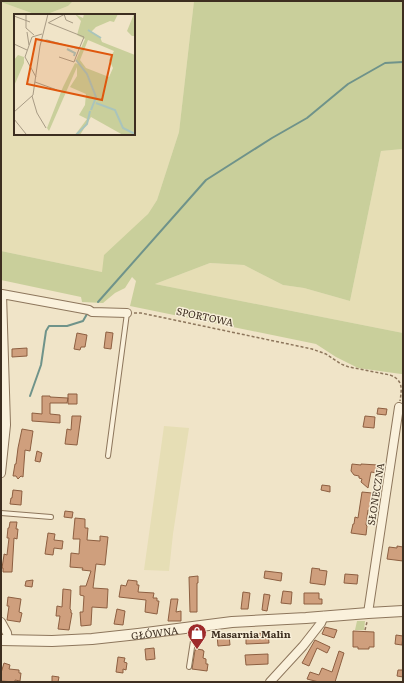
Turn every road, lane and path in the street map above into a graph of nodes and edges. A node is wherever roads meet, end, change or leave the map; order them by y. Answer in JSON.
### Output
{"nodes":[{"id":1,"x":1,"y":294,"type":"edge"},
{"id":2,"x":127,"y":313,"type":"junction"},
{"id":3,"x":400,"y":407,"type":"joint"},
{"id":4,"x":108,"y":456,"type":"dead end"},
{"id":5,"x":1,"y":473,"type":"edge"},
{"id":6,"x":1,"y":513,"type":"edge"},
{"id":7,"x":51,"y":517,"type":"dead end"},
{"id":8,"x":403,"y":611,"type":"edge"},
{"id":9,"x":368,"y":613,"type":"junction"},
{"id":10,"x":324,"y":616,"type":"junction"},
{"id":11,"x":1,"y":622,"type":"edge"},
{"id":12,"x":195,"y":626,"type":"junction"},
{"id":13,"x":5,"y":640,"type":"edge"},
{"id":14,"x":188,"y":668,"type":"dead end"},
{"id":15,"x":270,"y":682,"type":"edge"}],
"edges":[{"from":1,"to":2,"type":"street"},
{"from":1,"to":5,"type":"street"},
{"from":2,"to":3,"type":"path","name":"SPORTOWA"},
{"from":2,"to":4,"type":"lane"},
{"from":3,"to":9,"type":"street","name":"SŁONECZNA"},
{"from":6,"to":7,"type":"lane"},
{"from":8,"to":9,"type":"street","name":"GŁÓWNA"},
{"from":9,"to":10,"type":"street","name":"GŁÓWNA"},
{"from":10,"to":12,"type":"street","name":"GŁÓWNA"},
{"from":10,"to":15,"type":"street"},
{"from":11,"to":13,"type":"street"},
{"from":12,"to":13,"type":"street","name":"GŁÓWNA"},
{"from":12,"to":14,"type":"lane"}]}
